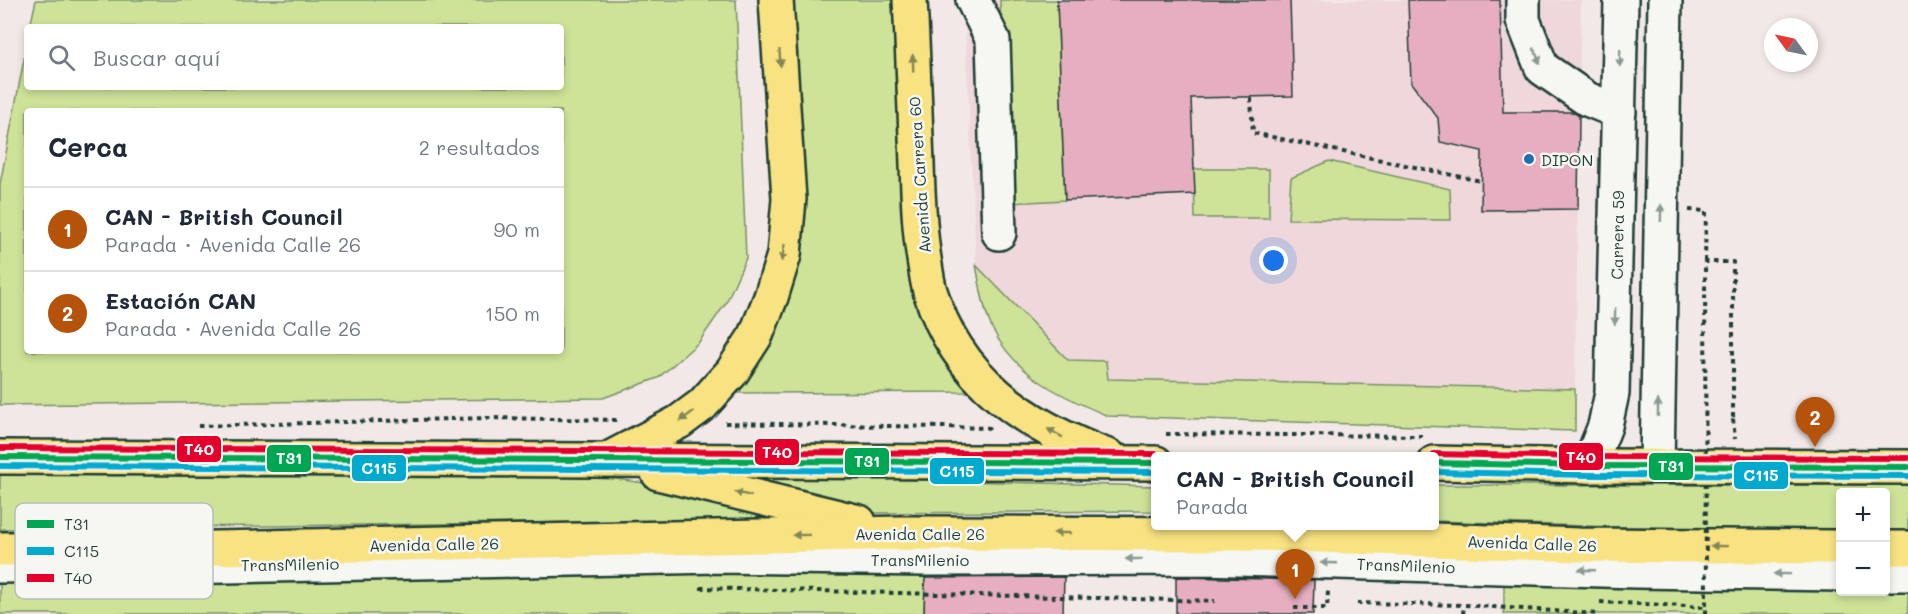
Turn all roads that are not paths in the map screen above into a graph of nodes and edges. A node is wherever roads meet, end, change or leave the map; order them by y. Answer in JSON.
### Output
{"nodes":[{"id":1,"x":776,"y":0,"type":"edge"},
{"id":2,"x":910,"y":0,"type":"edge"},
{"id":3,"x":973,"y":0,"type":"edge"},
{"id":4,"x":1523,"y":0,"type":"edge"},
{"id":5,"x":1621,"y":0,"type":"edge"},
{"id":6,"x":1665,"y":0,"type":"edge"},
{"id":7,"x":1619,"y":112,"type":"junction"},
{"id":8,"x":999,"y":233,"type":"dead end"},
{"id":9,"x":1429,"y":450,"type":"edge"},
{"id":10,"x":1148,"y":454,"type":"edge"},
{"id":11,"x":0,"y":457,"type":"edge"},
{"id":12,"x":605,"y":460,"type":"junction"},
{"id":13,"x":1589,"y":466,"type":"junction"},
{"id":14,"x":1657,"y":466,"type":"junction"},
{"id":15,"x":1908,"y":467,"type":"edge"},
{"id":16,"x":902,"y":533,"type":"junction"},
{"id":17,"x":1836,"y":547,"type":"edge"},
{"id":18,"x":213,"y":548,"type":"edge"},
{"id":19,"x":1890,"y":548,"type":"edge"},
{"id":20,"x":1908,"y":548,"type":"edge"},
{"id":21,"x":0,"y":549,"type":"edge"},
{"id":22,"x":15,"y":549,"type":"edge"},
{"id":23,"x":0,"y":566,"type":"edge"},
{"id":24,"x":15,"y":566,"type":"edge"},
{"id":25,"x":213,"y":567,"type":"edge"},
{"id":26,"x":1836,"y":574,"type":"edge"},
{"id":27,"x":1890,"y":574,"type":"edge"},
{"id":28,"x":1908,"y":574,"type":"edge"}],
"edges":[{"from":1,"to":12,"type":"main road","one_way":true},
{"from":10,"to":2,"type":"main road","name":"Avenida Carrera 60","one_way":true},
{"from":3,"to":8,"type":"street"},
{"from":4,"to":7,"type":"street","one_way":true},
{"from":5,"to":7,"type":"street","name":"Carrera 59","one_way":true},
{"from":14,"to":6,"type":"street","one_way":true},
{"from":7,"to":13,"type":"street","name":"Carrera 59","one_way":true},
{"from":9,"to":13,"type":"main road"},
{"from":10,"to":12,"type":"main road"},
{"from":11,"to":12,"type":"main road"},
{"from":16,"to":12,"type":"main road","one_way":true},
{"from":13,"to":14,"type":"main road"},
{"from":14,"to":15,"type":"main road"},
{"from":17,"to":16,"type":"main road","name":"Avenida Calle 26","one_way":true},
{"from":16,"to":18,"type":"main road","name":"Avenida Calle 26","one_way":true},
{"from":19,"to":20,"type":"main road"},
{"from":22,"to":21,"type":"main road","name":"Avenida Calle 26","one_way":true},
{"from":24,"to":23,"type":"street","name":"TransMilenio","one_way":true},
{"from":26,"to":25,"type":"street","name":"TransMilenio","one_way":true},
{"from":27,"to":28,"type":"street"}]}
